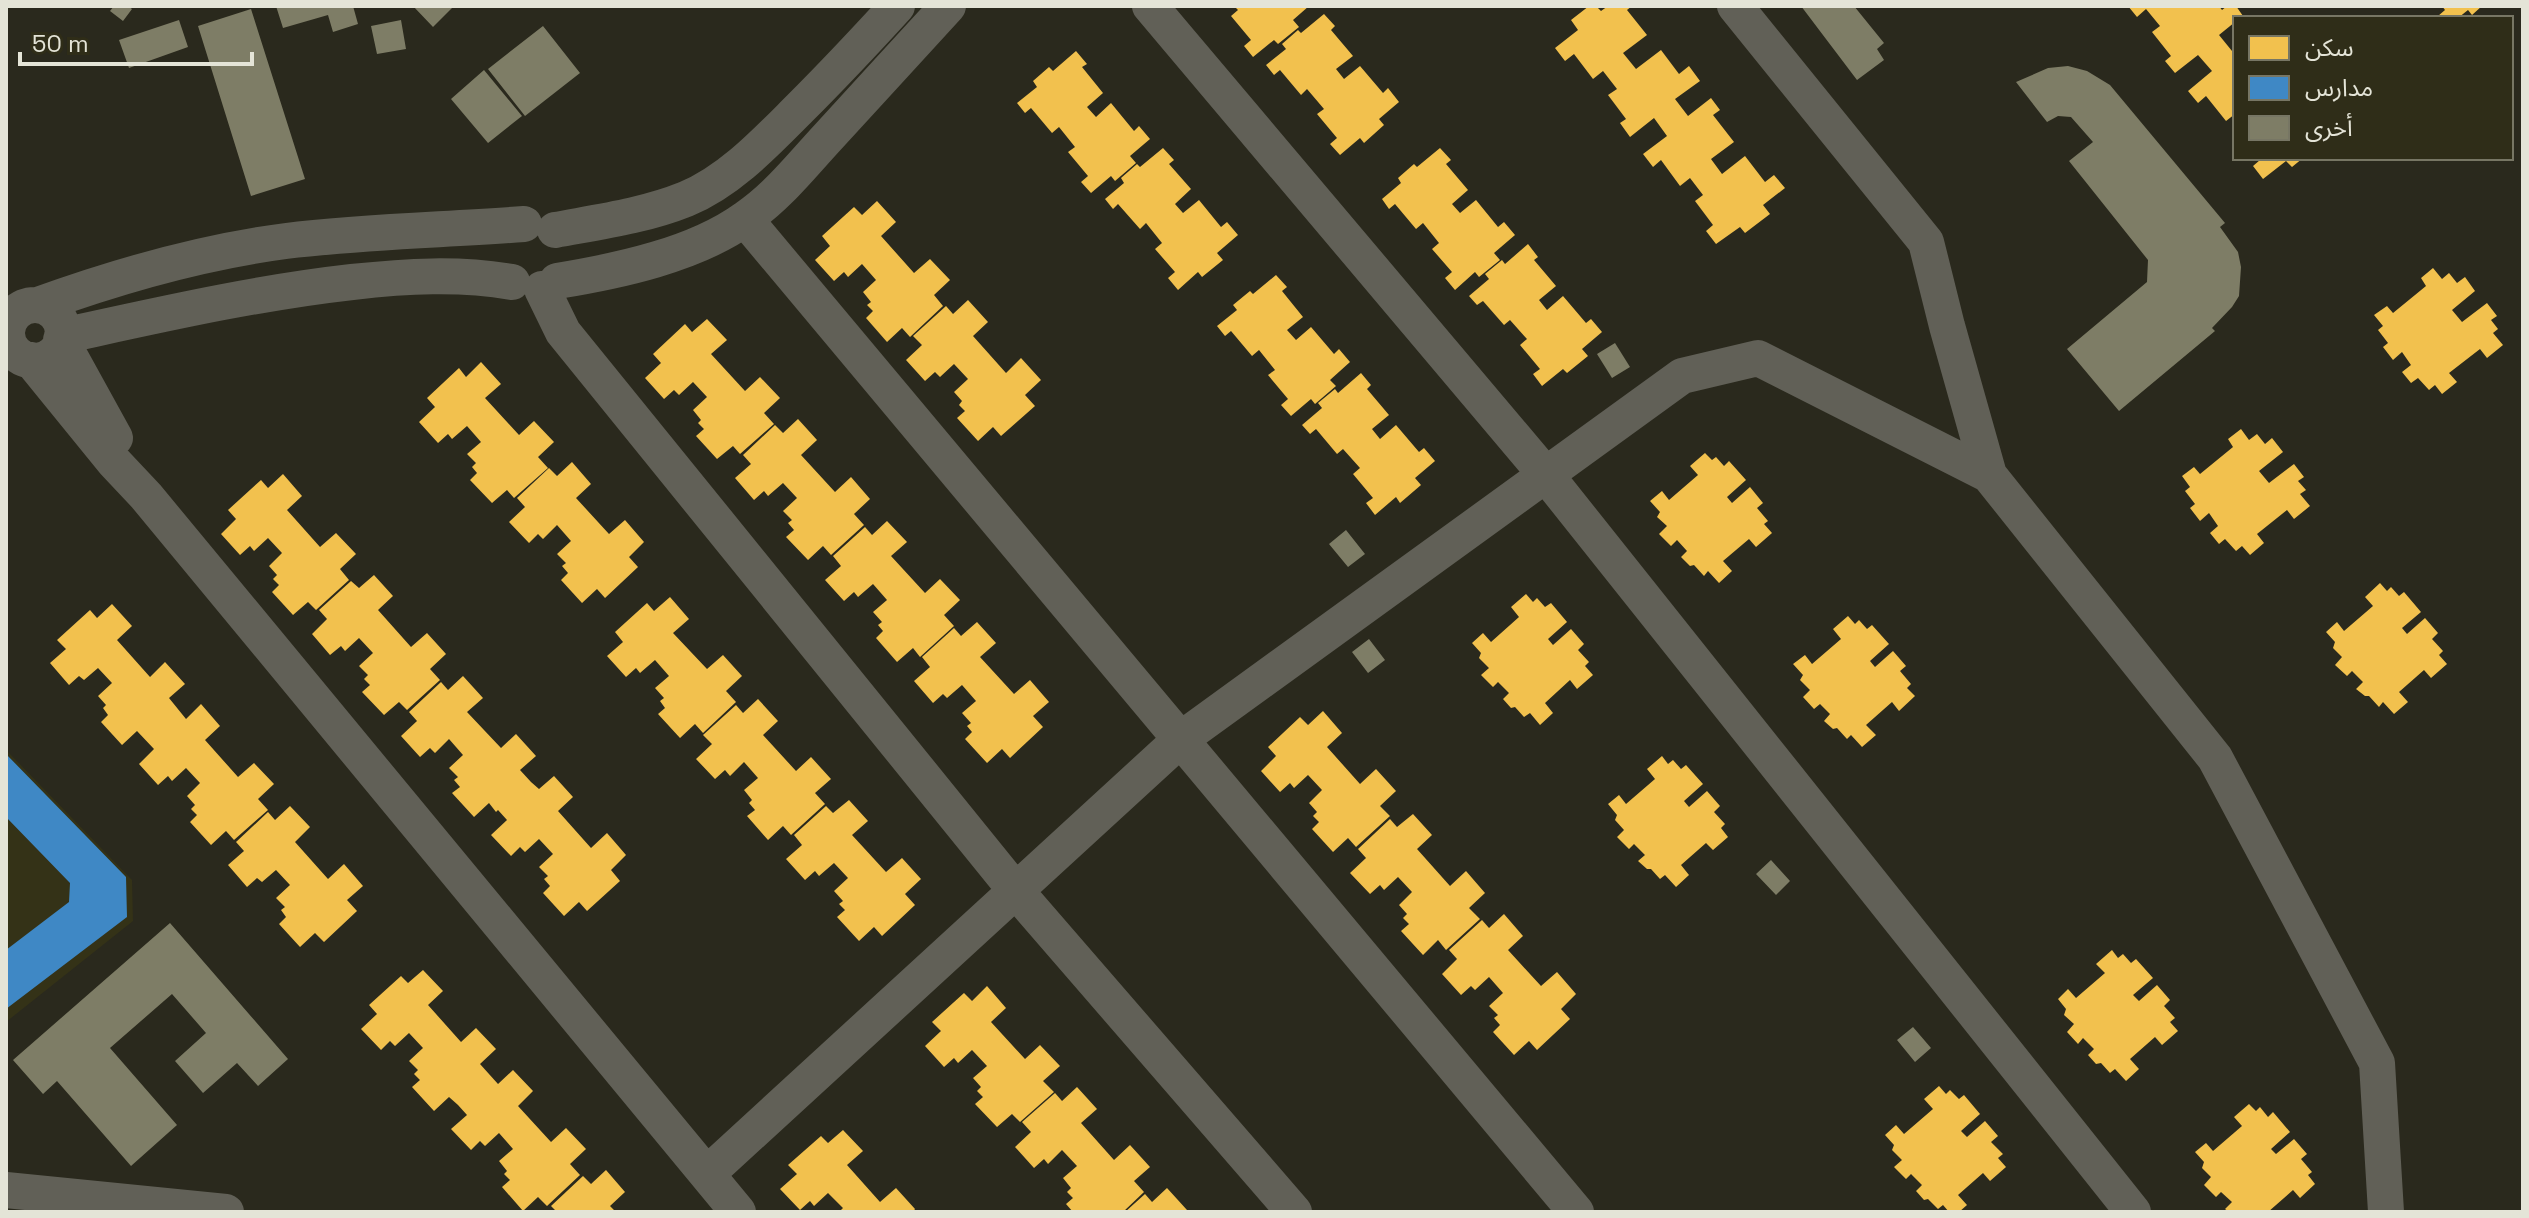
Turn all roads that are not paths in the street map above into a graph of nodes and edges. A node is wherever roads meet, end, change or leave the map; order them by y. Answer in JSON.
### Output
{"nodes":[{"id":1,"x":897,"y":6,"type":"edge"},
{"id":2,"x":948,"y":6,"type":"edge"},
{"id":3,"x":1150,"y":6,"type":"edge"},
{"id":4,"x":1735,"y":6,"type":"edge"},
{"id":5,"x":745,"y":219,"type":"junction"},
{"id":6,"x":540,"y":227,"type":"junction"},
{"id":7,"x":537,"y":284,"type":"junction"},
{"id":8,"x":19,"y":312,"type":"edge"},
{"id":9,"x":62,"y":338,"type":"junction"},
{"id":10,"x":19,"y":359,"type":"edge"},
{"id":11,"x":1546,"y":475,"type":"junction"},
{"id":12,"x":1989,"y":475,"type":"junction"},
{"id":13,"x":146,"y":496,"type":"junction"},
{"id":14,"x":1181,"y":739,"type":"junction"},
{"id":15,"x":1016,"y":891,"type":"junction"},
{"id":16,"x":707,"y":1174,"type":"junction"},
{"id":17,"x":6,"y":1190,"type":"edge"},
{"id":18,"x":226,"y":1212,"type":"edge"},
{"id":19,"x":738,"y":1212,"type":"edge"},
{"id":20,"x":1294,"y":1212,"type":"edge"},
{"id":21,"x":1576,"y":1212,"type":"edge"},
{"id":22,"x":2133,"y":1212,"type":"edge"},
{"id":23,"x":2386,"y":1212,"type":"edge"}],
"edges":[{"from":1,"to":6,"type":"street"},
{"from":2,"to":5,"type":"street"},
{"from":3,"to":11,"type":"street"},
{"from":4,"to":12,"type":"street"},
{"from":5,"to":7,"type":"street"},
{"from":5,"to":14,"type":"street"},
{"from":6,"to":7,"type":"street"},
{"from":6,"to":7,"type":"street"},
{"from":6,"to":8,"type":"street"},
{"from":7,"to":9,"type":"street"},
{"from":7,"to":15,"type":"street"},
{"from":8,"to":9,"type":"street"},
{"from":8,"to":10,"type":"street"},
{"from":9,"to":10,"type":"street"},
{"from":9,"to":13,"type":"street"},
{"from":10,"to":13,"type":"street"},
{"from":11,"to":12,"type":"street"},
{"from":11,"to":14,"type":"street"},
{"from":11,"to":22,"type":"street"},
{"from":12,"to":23,"type":"street"},
{"from":13,"to":16,"type":"street"},
{"from":14,"to":15,"type":"street"},
{"from":14,"to":21,"type":"street"},
{"from":15,"to":16,"type":"street"},
{"from":15,"to":20,"type":"street"},
{"from":16,"to":19,"type":"street"},
{"from":17,"to":18,"type":"street"}]}
